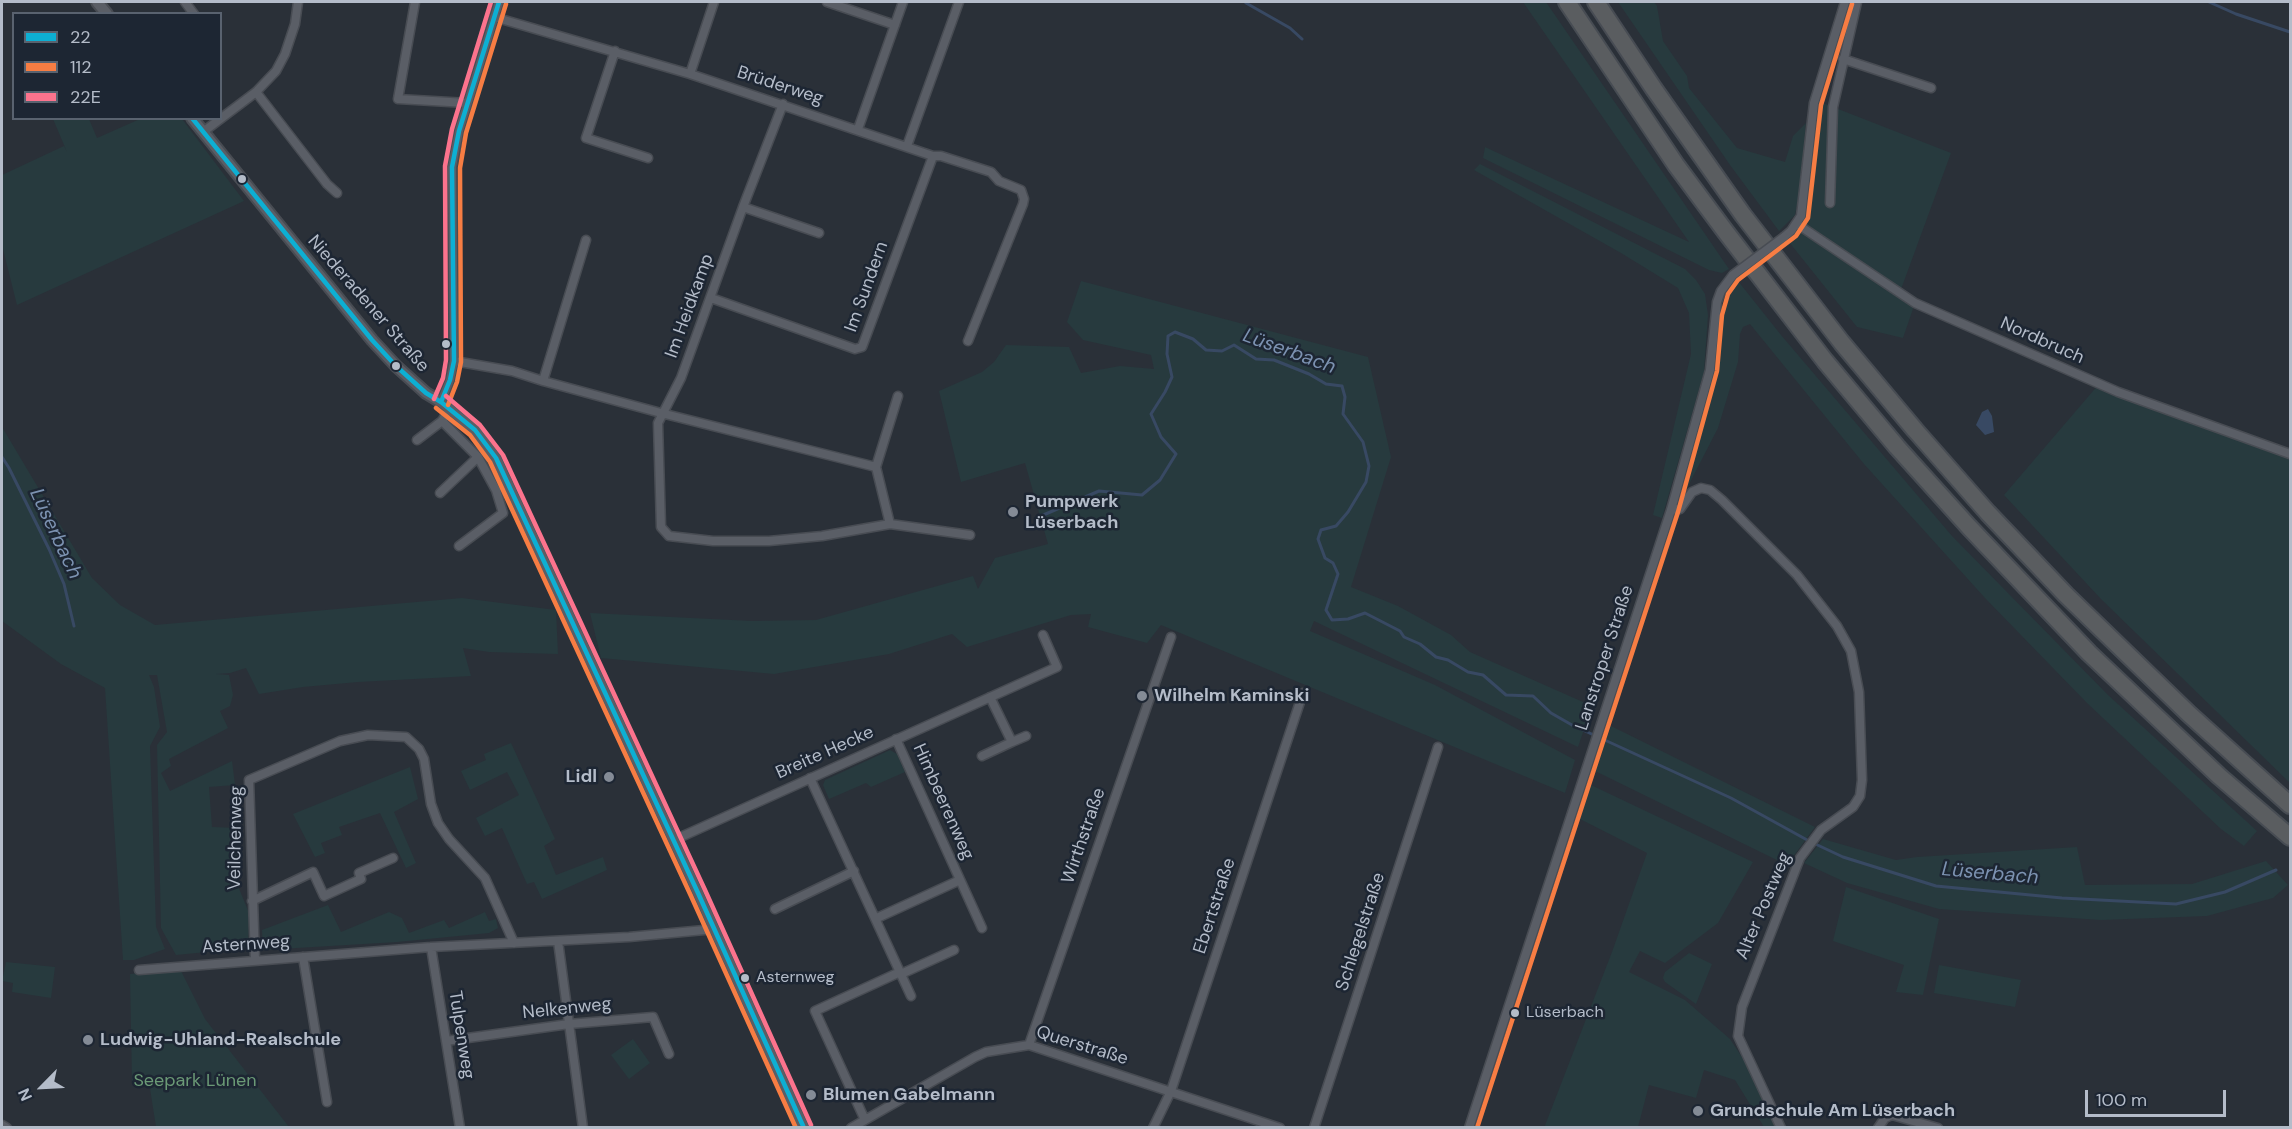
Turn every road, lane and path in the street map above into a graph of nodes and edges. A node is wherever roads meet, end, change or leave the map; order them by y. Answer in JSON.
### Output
{"nodes":[{"id":1,"x":298,"y":2,"type":"edge"},
{"id":2,"x":415,"y":2,"type":"edge"},
{"id":3,"x":499,"y":2,"type":"edge"},
{"id":4,"x":714,"y":2,"type":"edge"},
{"id":5,"x":827,"y":2,"type":"edge"},
{"id":6,"x":903,"y":2,"type":"edge"},
{"id":7,"x":959,"y":2,"type":"edge"},
{"id":8,"x":1567,"y":2,"type":"edge"},
{"id":9,"x":1596,"y":2,"type":"edge"},
{"id":10,"x":1845,"y":2,"type":"edge"},
{"id":11,"x":1857,"y":2,"type":"edge"},
{"id":12,"x":494,"y":17,"type":"junction"},
{"id":13,"x":895,"y":25,"type":"junction"},
{"id":14,"x":615,"y":51,"type":"junction"},
{"id":15,"x":1843,"y":59,"type":"junction"},
{"id":16,"x":690,"y":74,"type":"junction"},
{"id":17,"x":1931,"y":88,"type":"dead end"},
{"id":18,"x":256,"y":92,"type":"junction"},
{"id":19,"x":467,"y":103,"type":"junction"},
{"id":20,"x":783,"y":104,"type":"junction"},
{"id":21,"x":222,"y":118,"type":"edge"},
{"id":22,"x":194,"y":120,"type":"edge"},
{"id":23,"x":219,"y":120,"type":"edge"},
{"id":24,"x":858,"y":129,"type":"junction"},
{"id":25,"x":203,"y":132,"type":"junction"},
{"id":26,"x":907,"y":146,"type":"junction"},
{"id":27,"x":933,"y":156,"type":"junction"},
{"id":28,"x":648,"y":158,"type":"dead end"},
{"id":29,"x":337,"y":193,"type":"dead end"},
{"id":30,"x":1830,"y":203,"type":"dead end"},
{"id":31,"x":743,"y":207,"type":"junction"},
{"id":32,"x":1797,"y":224,"type":"junction"},
{"id":33,"x":819,"y":233,"type":"dead end"},
{"id":34,"x":586,"y":240,"type":"dead end"},
{"id":35,"x":711,"y":298,"type":"junction"},
{"id":36,"x":968,"y":341,"type":"dead end"},
{"id":37,"x":454,"y":361,"type":"junction"},
{"id":38,"x":543,"y":381,"type":"junction"},
{"id":39,"x":898,"y":396,"type":"dead end"},
{"id":40,"x":445,"y":405,"type":"junction"},
{"id":41,"x":661,"y":413,"type":"junction"},
{"id":42,"x":442,"y":421,"type":"junction"},
{"id":43,"x":417,"y":440,"type":"dead end"},
{"id":44,"x":2290,"y":454,"type":"edge"},
{"id":45,"x":478,"y":457,"type":"junction"},
{"id":46,"x":876,"y":467,"type":"junction"},
{"id":47,"x":440,"y":493,"type":"dead end"},
{"id":48,"x":1671,"y":510,"type":"junction"},
{"id":49,"x":890,"y":524,"type":"junction"},
{"id":50,"x":970,"y":535,"type":"dead end"},
{"id":51,"x":459,"y":546,"type":"dead end"},
{"id":52,"x":1043,"y":635,"type":"dead end"},
{"id":53,"x":1171,"y":637,"type":"dead end"},
{"id":54,"x":1303,"y":693,"type":"dead end"},
{"id":55,"x":990,"y":697,"type":"junction"},
{"id":56,"x":1026,"y":736,"type":"dead end"},
{"id":57,"x":896,"y":739,"type":"junction"},
{"id":58,"x":1012,"y":742,"type":"junction"},
{"id":59,"x":1438,"y":747,"type":"dead end"},
{"id":60,"x":982,"y":756,"type":"dead end"},
{"id":61,"x":810,"y":778,"type":"junction"},
{"id":62,"x":2290,"y":805,"type":"edge"},
{"id":63,"x":2290,"y":837,"type":"edge"},
{"id":64,"x":674,"y":840,"type":"junction"},
{"id":65,"x":393,"y":858,"type":"dead end"},
{"id":66,"x":854,"y":871,"type":"junction"},
{"id":67,"x":960,"y":880,"type":"junction"},
{"id":68,"x":252,"y":901,"type":"junction"},
{"id":69,"x":775,"y":909,"type":"dead end"},
{"id":70,"x":877,"y":918,"type":"junction"},
{"id":71,"x":982,"y":928,"type":"dead end"},
{"id":72,"x":715,"y":929,"type":"junction"},
{"id":73,"x":558,"y":941,"type":"junction"},
{"id":74,"x":514,"y":943,"type":"junction"},
{"id":75,"x":431,"y":947,"type":"junction"},
{"id":76,"x":954,"y":950,"type":"dead end"},
{"id":77,"x":303,"y":957,"type":"junction"},
{"id":78,"x":255,"y":960,"type":"junction"},
{"id":79,"x":139,"y":970,"type":"dead end"},
{"id":80,"x":900,"y":973,"type":"junction"},
{"id":81,"x":911,"y":996,"type":"dead end"},
{"id":82,"x":569,"y":1023,"type":"junction"},
{"id":83,"x":446,"y":1041,"type":"junction"},
{"id":84,"x":1029,"y":1045,"type":"junction"},
{"id":85,"x":669,"y":1054,"type":"dead end"},
{"id":86,"x":1170,"y":1091,"type":"junction"},
{"id":87,"x":327,"y":1102,"type":"dead end"},
{"id":88,"x":866,"y":1120,"type":"junction"},
{"id":89,"x":2,"y":1125,"type":"edge"},
{"id":90,"x":7,"y":1128,"type":"edge"},
{"id":91,"x":460,"y":1128,"type":"edge"},
{"id":92,"x":583,"y":1128,"type":"edge"},
{"id":93,"x":804,"y":1128,"type":"edge"},
{"id":94,"x":851,"y":1128,"type":"edge"},
{"id":95,"x":1153,"y":1128,"type":"edge"},
{"id":96,"x":1280,"y":1128,"type":"edge"},
{"id":97,"x":1314,"y":1128,"type":"edge"},
{"id":98,"x":1469,"y":1128,"type":"edge"},
{"id":99,"x":1781,"y":1128,"type":"edge"},
{"id":100,"x":1878,"y":1128,"type":"edge"},
{"id":101,"x":1938,"y":1128,"type":"edge"}],
"edges":[{"from":1,"to":18,"type":"street"},
{"from":2,"to":19,"type":"street"},
{"from":3,"to":12,"type":"street"},
{"from":4,"to":16,"type":"street"},
{"from":5,"to":13,"type":"street"},
{"from":6,"to":13,"type":"street"},
{"from":7,"to":26,"type":"street"},
{"from":8,"to":63,"type":"highway"},
{"from":9,"to":62,"type":"highway"},
{"from":10,"to":32,"type":"street"},
{"from":11,"to":15,"type":"street"},
{"from":12,"to":14,"type":"street","name":"Brüderweg"},
{"from":12,"to":19,"type":"street"},
{"from":13,"to":24,"type":"street"},
{"from":14,"to":16,"type":"street","name":"Brüderweg"},
{"from":14,"to":28,"type":"street"},
{"from":15,"to":17,"type":"street"},
{"from":15,"to":30,"type":"street"},
{"from":16,"to":20,"type":"street","name":"Brüderweg"},
{"from":18,"to":21,"type":"street"},
{"from":18,"to":29,"type":"street"},
{"from":19,"to":37,"type":"street"},
{"from":20,"to":24,"type":"street","name":"Brüderweg"},
{"from":20,"to":31,"type":"street","name":"Im Heidkamp"},
{"from":22,"to":25,"type":"street","name":"Niederadener Straße"},
{"from":23,"to":25,"type":"street"},
{"from":24,"to":26,"type":"street","name":"Brüderweg"},
{"from":25,"to":40,"type":"street","name":"Niederadener Straße"},
{"from":26,"to":27,"type":"street","name":"Brüderweg"},
{"from":27,"to":35,"type":"street","name":"Im Sundern"},
{"from":27,"to":36,"type":"street","name":"Brüderweg"},
{"from":31,"to":33,"type":"street"},
{"from":31,"to":35,"type":"street","name":"Im Heidkamp"},
{"from":32,"to":44,"type":"street","name":"Nordbruch"},
{"from":32,"to":48,"type":"street","name":"Lanstroper Straße","bridge":true},
{"from":34,"to":38,"type":"street"},
{"from":35,"to":41,"type":"street","name":"Im Heidkamp"},
{"from":37,"to":38,"type":"street"},
{"from":37,"to":40,"type":"street"},
{"from":38,"to":41,"type":"street"},
{"from":39,"to":46,"type":"street"},
{"from":40,"to":42,"type":"street"},
{"from":40,"to":64,"type":"street","name":"Niederadener Straße"},
{"from":41,"to":46,"type":"street"},
{"from":41,"to":49,"type":"street"},
{"from":42,"to":43,"type":"street"},
{"from":42,"to":45,"type":"street"},
{"from":45,"to":47,"type":"street"},
{"from":45,"to":51,"type":"street"},
{"from":46,"to":49,"type":"street"},
{"from":48,"to":98,"type":"street","name":"Lanstroper Straße"},
{"from":48,"to":99,"type":"street","name":"Alter Postweg"},
{"from":49,"to":50,"type":"street"},
{"from":52,"to":55,"type":"street","name":"Breite Hecke"},
{"from":53,"to":84,"type":"street","name":"Wirthstraße"},
{"from":54,"to":86,"type":"street","name":"Ebertstraße"},
{"from":55,"to":57,"type":"street","name":"Breite Hecke"},
{"from":55,"to":58,"type":"street"},
{"from":56,"to":58,"type":"street"},
{"from":57,"to":61,"type":"street","name":"Breite Hecke"},
{"from":57,"to":67,"type":"street","name":"Himbeerenweg"},
{"from":58,"to":60,"type":"street"},
{"from":59,"to":97,"type":"street","name":"Schlegelstraße"},
{"from":61,"to":64,"type":"street","name":"Breite Hecke"},
{"from":61,"to":66,"type":"street"},
{"from":64,"to":72,"type":"street","name":"Niederadener Straße"},
{"from":65,"to":68,"type":"street","name":"Veilchenweg"},
{"from":66,"to":69,"type":"street"},
{"from":66,"to":70,"type":"street"},
{"from":67,"to":70,"type":"street","name":"Himbeerenweg"},
{"from":67,"to":71,"type":"street","name":"Himbeerenweg"},
{"from":68,"to":74,"type":"street","name":"Veilchenweg"},
{"from":68,"to":78,"type":"street","name":"Veilchenweg"},
{"from":70,"to":80,"type":"street"},
{"from":72,"to":73,"type":"street","name":"Asternweg"},
{"from":72,"to":93,"type":"street","name":"Niederadener Straße"},
{"from":73,"to":74,"type":"street","name":"Asternweg"},
{"from":73,"to":82,"type":"street"},
{"from":74,"to":75,"type":"street","name":"Asternweg"},
{"from":75,"to":77,"type":"street","name":"Asternweg"},
{"from":75,"to":83,"type":"street","name":"Tulpenweg"},
{"from":76,"to":80,"type":"street"},
{"from":77,"to":78,"type":"street","name":"Asternweg"},
{"from":77,"to":87,"type":"street"},
{"from":78,"to":79,"type":"street","name":"Asternweg"},
{"from":80,"to":81,"type":"street"},
{"from":80,"to":88,"type":"street"},
{"from":82,"to":83,"type":"street","name":"Nelkenweg"},
{"from":82,"to":85,"type":"street","name":"Nelkenweg"},
{"from":82,"to":92,"type":"street"},
{"from":83,"to":91,"type":"street","name":"Tulpenweg"},
{"from":84,"to":86,"type":"street","name":"Querstraße"},
{"from":84,"to":88,"type":"street","name":"Querstraße"},
{"from":86,"to":95,"type":"street","name":"Ebertstraße"},
{"from":86,"to":96,"type":"street","name":"Querstraße"},
{"from":88,"to":94,"type":"street","name":"Querstraße"},
{"from":89,"to":90,"type":"street"},
{"from":100,"to":101,"type":"street"}]}
